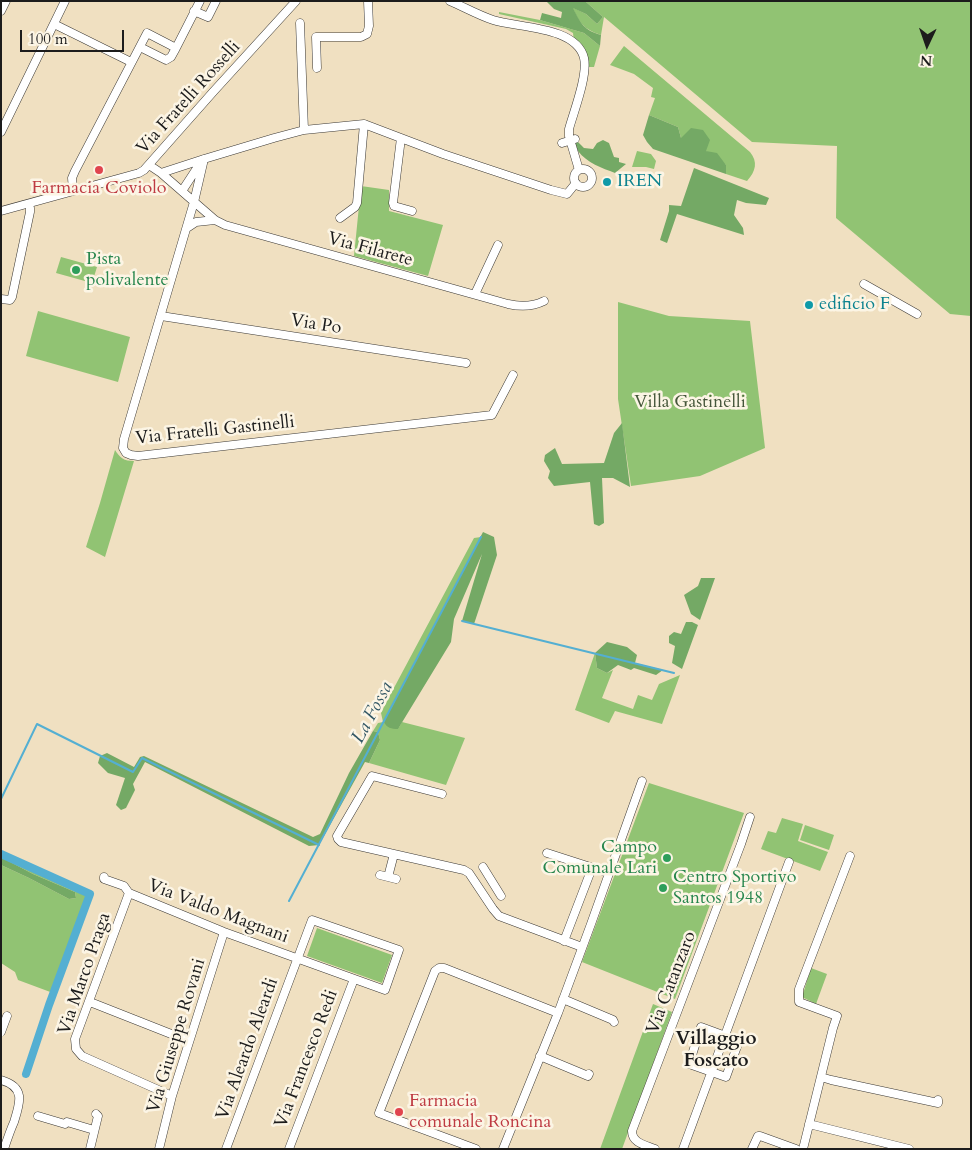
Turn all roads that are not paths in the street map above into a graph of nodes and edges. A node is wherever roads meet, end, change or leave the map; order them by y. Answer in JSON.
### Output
{"nodes":[{"id":1,"x":6,"y":1,"type":"edge"},
{"id":2,"x":65,"y":1,"type":"edge"},
{"id":3,"x":200,"y":1,"type":"edge"},
{"id":4,"x":216,"y":1,"type":"edge"},
{"id":5,"x":296,"y":1,"type":"edge"},
{"id":6,"x":368,"y":1,"type":"edge"},
{"id":7,"x":450,"y":1,"type":"edge"},
{"id":8,"x":1,"y":11,"type":"edge"},
{"id":9,"x":194,"y":11,"type":"junction"},
{"id":10,"x":300,"y":23,"type":"dead end"},
{"id":11,"x":54,"y":24,"type":"junction"},
{"id":12,"x":140,"y":47,"type":"junction"},
{"id":13,"x":176,"y":48,"type":"junction"},
{"id":14,"x":131,"y":62,"type":"junction"},
{"id":15,"x":317,"y":68,"type":"dead end"},
{"id":16,"x":5,"y":116,"type":"edge"},
{"id":17,"x":364,"y":124,"type":"junction"},
{"id":18,"x":304,"y":130,"type":"junction"},
{"id":19,"x":1,"y":132,"type":"edge"},
{"id":20,"x":401,"y":138,"type":"junction"},
{"id":21,"x":204,"y":159,"type":"junction"},
{"id":22,"x":149,"y":165,"type":"junction"},
{"id":23,"x":579,"y":170,"type":"junction"},
{"id":24,"x":161,"y":173,"type":"junction"},
{"id":25,"x":576,"y":183,"type":"junction"},
{"id":26,"x":73,"y":191,"type":"junction"},
{"id":27,"x":182,"y":191,"type":"junction"},
{"id":28,"x":194,"y":202,"type":"junction"},
{"id":29,"x":29,"y":204,"type":"junction"},
{"id":30,"x":1,"y":211,"type":"edge"},
{"id":31,"x":412,"y":211,"type":"dead end"},
{"id":32,"x":340,"y":218,"type":"dead end"},
{"id":33,"x":215,"y":220,"type":"junction"},
{"id":34,"x":186,"y":228,"type":"junction"},
{"id":35,"x":498,"y":245,"type":"dead end"},
{"id":36,"x":864,"y":284,"type":"dead end"},
{"id":37,"x":475,"y":294,"type":"junction"},
{"id":38,"x":1,"y":299,"type":"edge"},
{"id":39,"x":544,"y":301,"type":"dead end"},
{"id":40,"x":918,"y":314,"type":"dead end"},
{"id":41,"x":161,"y":316,"type":"junction"},
{"id":42,"x":466,"y":363,"type":"dead end"},
{"id":43,"x":514,"y":375,"type":"dead end"},
{"id":44,"x":642,"y":781,"type":"dead end"},
{"id":45,"x":442,"y":794,"type":"dead end"},
{"id":46,"x":750,"y":816,"type":"dead end"},
{"id":47,"x":547,"y":853,"type":"dead end"},
{"id":48,"x":394,"y":854,"type":"junction"},
{"id":49,"x":850,"y":856,"type":"dead end"},
{"id":50,"x":789,"y":862,"type":"dead end"},
{"id":51,"x":483,"y":867,"type":"dead end"},
{"id":52,"x":592,"y":868,"type":"junction"},
{"id":53,"x":609,"y":874,"type":"junction"},
{"id":54,"x":380,"y":876,"type":"dead end"},
{"id":55,"x":104,"y":877,"type":"dead end"},
{"id":56,"x":492,"y":883,"type":"junction"},
{"id":57,"x":482,"y":891,"type":"junction"},
{"id":58,"x":129,"y":893,"type":"junction"},
{"id":59,"x":501,"y":896,"type":"dead end"},
{"id":60,"x":224,"y":932,"type":"junction"},
{"id":61,"x":564,"y":941,"type":"junction"},
{"id":62,"x":582,"y":947,"type":"junction"},
{"id":63,"x":297,"y":959,"type":"junction"},
{"id":64,"x":354,"y":979,"type":"junction"},
{"id":65,"x":563,"y":999,"type":"junction"},
{"id":66,"x":90,"y":1002,"type":"junction"},
{"id":67,"x":558,"y":1013,"type":"junction"},
{"id":68,"x":7,"y":1016,"type":"dead end"},
{"id":69,"x":614,"y":1022,"type":"dead end"},
{"id":70,"x":1,"y":1032,"type":"edge"},
{"id":71,"x":724,"y":1036,"type":"junction"},
{"id":72,"x":189,"y":1041,"type":"junction"},
{"id":73,"x":540,"y":1056,"type":"junction"},
{"id":74,"x":712,"y":1072,"type":"junction"},
{"id":75,"x":589,"y":1074,"type":"dead end"},
{"id":76,"x":821,"y":1077,"type":"junction"},
{"id":77,"x":1,"y":1080,"type":"edge"},
{"id":78,"x":172,"y":1096,"type":"junction"},
{"id":79,"x":938,"y":1100,"type":"dead end"},
{"id":80,"x":96,"y":1114,"type":"dead end"},
{"id":81,"x":38,"y":1116,"type":"dead end"},
{"id":82,"x":809,"y":1124,"type":"junction"},
{"id":83,"x":94,"y":1130,"type":"junction"},
{"id":84,"x":791,"y":1148,"type":"edge"},
{"id":85,"x":4,"y":1149,"type":"edge"},
{"id":86,"x":90,"y":1149,"type":"edge"},
{"id":87,"x":160,"y":1149,"type":"edge"},
{"id":88,"x":226,"y":1149,"type":"edge"},
{"id":89,"x":289,"y":1149,"type":"edge"},
{"id":90,"x":476,"y":1149,"type":"edge"},
{"id":91,"x":503,"y":1149,"type":"edge"},
{"id":92,"x":655,"y":1149,"type":"edge"},
{"id":93,"x":683,"y":1149,"type":"edge"},
{"id":94,"x":752,"y":1149,"type":"edge"},
{"id":95,"x":803,"y":1149,"type":"edge"},
{"id":96,"x":909,"y":1149,"type":"edge"}],
"edges":[{"from":1,"to":8,"type":"street"},
{"from":2,"to":11,"type":"street"},
{"from":3,"to":9,"type":"street"},
{"from":4,"to":9,"type":"street"},
{"from":5,"to":22,"type":"street","name":"Via Fratelli Rosselli"},
{"from":6,"to":15,"type":"street"},
{"from":7,"to":23,"type":"street"},
{"from":9,"to":13,"type":"street"},
{"from":10,"to":18,"type":"street"},
{"from":11,"to":14,"type":"street"},
{"from":11,"to":16,"type":"street"},
{"from":12,"to":13,"type":"street"},
{"from":12,"to":13,"type":"street"},
{"from":12,"to":14,"type":"street"},
{"from":14,"to":26,"type":"street"},
{"from":16,"to":19,"type":"street"},
{"from":17,"to":18,"type":"street"},
{"from":17,"to":20,"type":"street"},
{"from":17,"to":32,"type":"street"},
{"from":18,"to":21,"type":"street"},
{"from":20,"to":25,"type":"street"},
{"from":20,"to":31,"type":"street"},
{"from":21,"to":24,"type":"street"},
{"from":21,"to":27,"type":"street"},
{"from":21,"to":28,"type":"street","name":"Via Fratelli Gastinelli"},
{"from":22,"to":24,"type":"street"},
{"from":22,"to":26,"type":"street","name":"Via Fratelli Rosselli"},
{"from":23,"to":25,"type":"street"},
{"from":23,"to":25,"type":"street"},
{"from":24,"to":27,"type":"street"},
{"from":26,"to":29,"type":"street","name":"Via Fratelli Rosselli"},
{"from":27,"to":28,"type":"street"},
{"from":28,"to":33,"type":"street","name":"Via Filarete"},
{"from":28,"to":34,"type":"street","name":"Via Fratelli Gastinelli"},
{"from":29,"to":30,"type":"street","name":"Via Fratelli Rosselli"},
{"from":29,"to":38,"type":"street"},
{"from":33,"to":34,"type":"street"},
{"from":33,"to":37,"type":"street","name":"Via Filarete"},
{"from":34,"to":41,"type":"street","name":"Via Fratelli Gastinelli"},
{"from":35,"to":37,"type":"street"},
{"from":36,"to":40,"type":"street"},
{"from":37,"to":39,"type":"street","name":"Via Filarete"},
{"from":41,"to":42,"type":"street","name":"Via Po"},
{"from":41,"to":43,"type":"street","name":"Via Fratelli Gastinelli"},
{"from":44,"to":53,"type":"street"},
{"from":45,"to":48,"type":"street"},
{"from":46,"to":92,"type":"street","name":"Via Catanzaro"},
{"from":47,"to":52,"type":"street"},
{"from":48,"to":54,"type":"street"},
{"from":48,"to":57,"type":"street"},
{"from":49,"to":76,"type":"street"},
{"from":50,"to":71,"type":"street"},
{"from":51,"to":56,"type":"street"},
{"from":52,"to":53,"type":"street"},
{"from":52,"to":61,"type":"street"},
{"from":53,"to":62,"type":"street"},
{"from":55,"to":58,"type":"street"},
{"from":56,"to":57,"type":"street"},
{"from":56,"to":59,"type":"street"},
{"from":57,"to":61,"type":"street"},
{"from":58,"to":60,"type":"street","name":"Via Valdo Magnani"},
{"from":58,"to":66,"type":"street","name":"Via Marco Praga"},
{"from":60,"to":63,"type":"street","name":"Via Valdo Magnani"},
{"from":60,"to":72,"type":"street","name":"Via Giuseppe Rovani"},
{"from":61,"to":62,"type":"street"},
{"from":62,"to":65,"type":"street"},
{"from":63,"to":64,"type":"street","name":"Via Aleardo Aleardi"},
{"from":63,"to":64,"type":"street","name":"Via Aleardo Aleardi"},
{"from":63,"to":88,"type":"street","name":"Via Aleardo Aleardi"},
{"from":64,"to":89,"type":"street","name":"Via Francesco Redi"},
{"from":65,"to":67,"type":"street"},
{"from":65,"to":69,"type":"street"},
{"from":66,"to":72,"type":"street"},
{"from":66,"to":78,"type":"street","name":"Via Marco Praga"},
{"from":67,"to":73,"type":"street"},
{"from":67,"to":90,"type":"street"},
{"from":68,"to":70,"type":"street"},
{"from":71,"to":74,"type":"street"},
{"from":71,"to":74,"type":"street"},
{"from":71,"to":74,"type":"street"},
{"from":72,"to":78,"type":"street","name":"Via Giuseppe Rovani"},
{"from":73,"to":75,"type":"street"},
{"from":73,"to":91,"type":"street"},
{"from":74,"to":93,"type":"street"},
{"from":76,"to":79,"type":"street"},
{"from":76,"to":82,"type":"street"},
{"from":77,"to":85,"type":"street"},
{"from":78,"to":87,"type":"street","name":"Via Giuseppe Rovani"},
{"from":80,"to":83,"type":"street"},
{"from":81,"to":83,"type":"street"},
{"from":82,"to":95,"type":"street"},
{"from":82,"to":96,"type":"street"},
{"from":83,"to":86,"type":"street"},
{"from":84,"to":94,"type":"street"}]}
